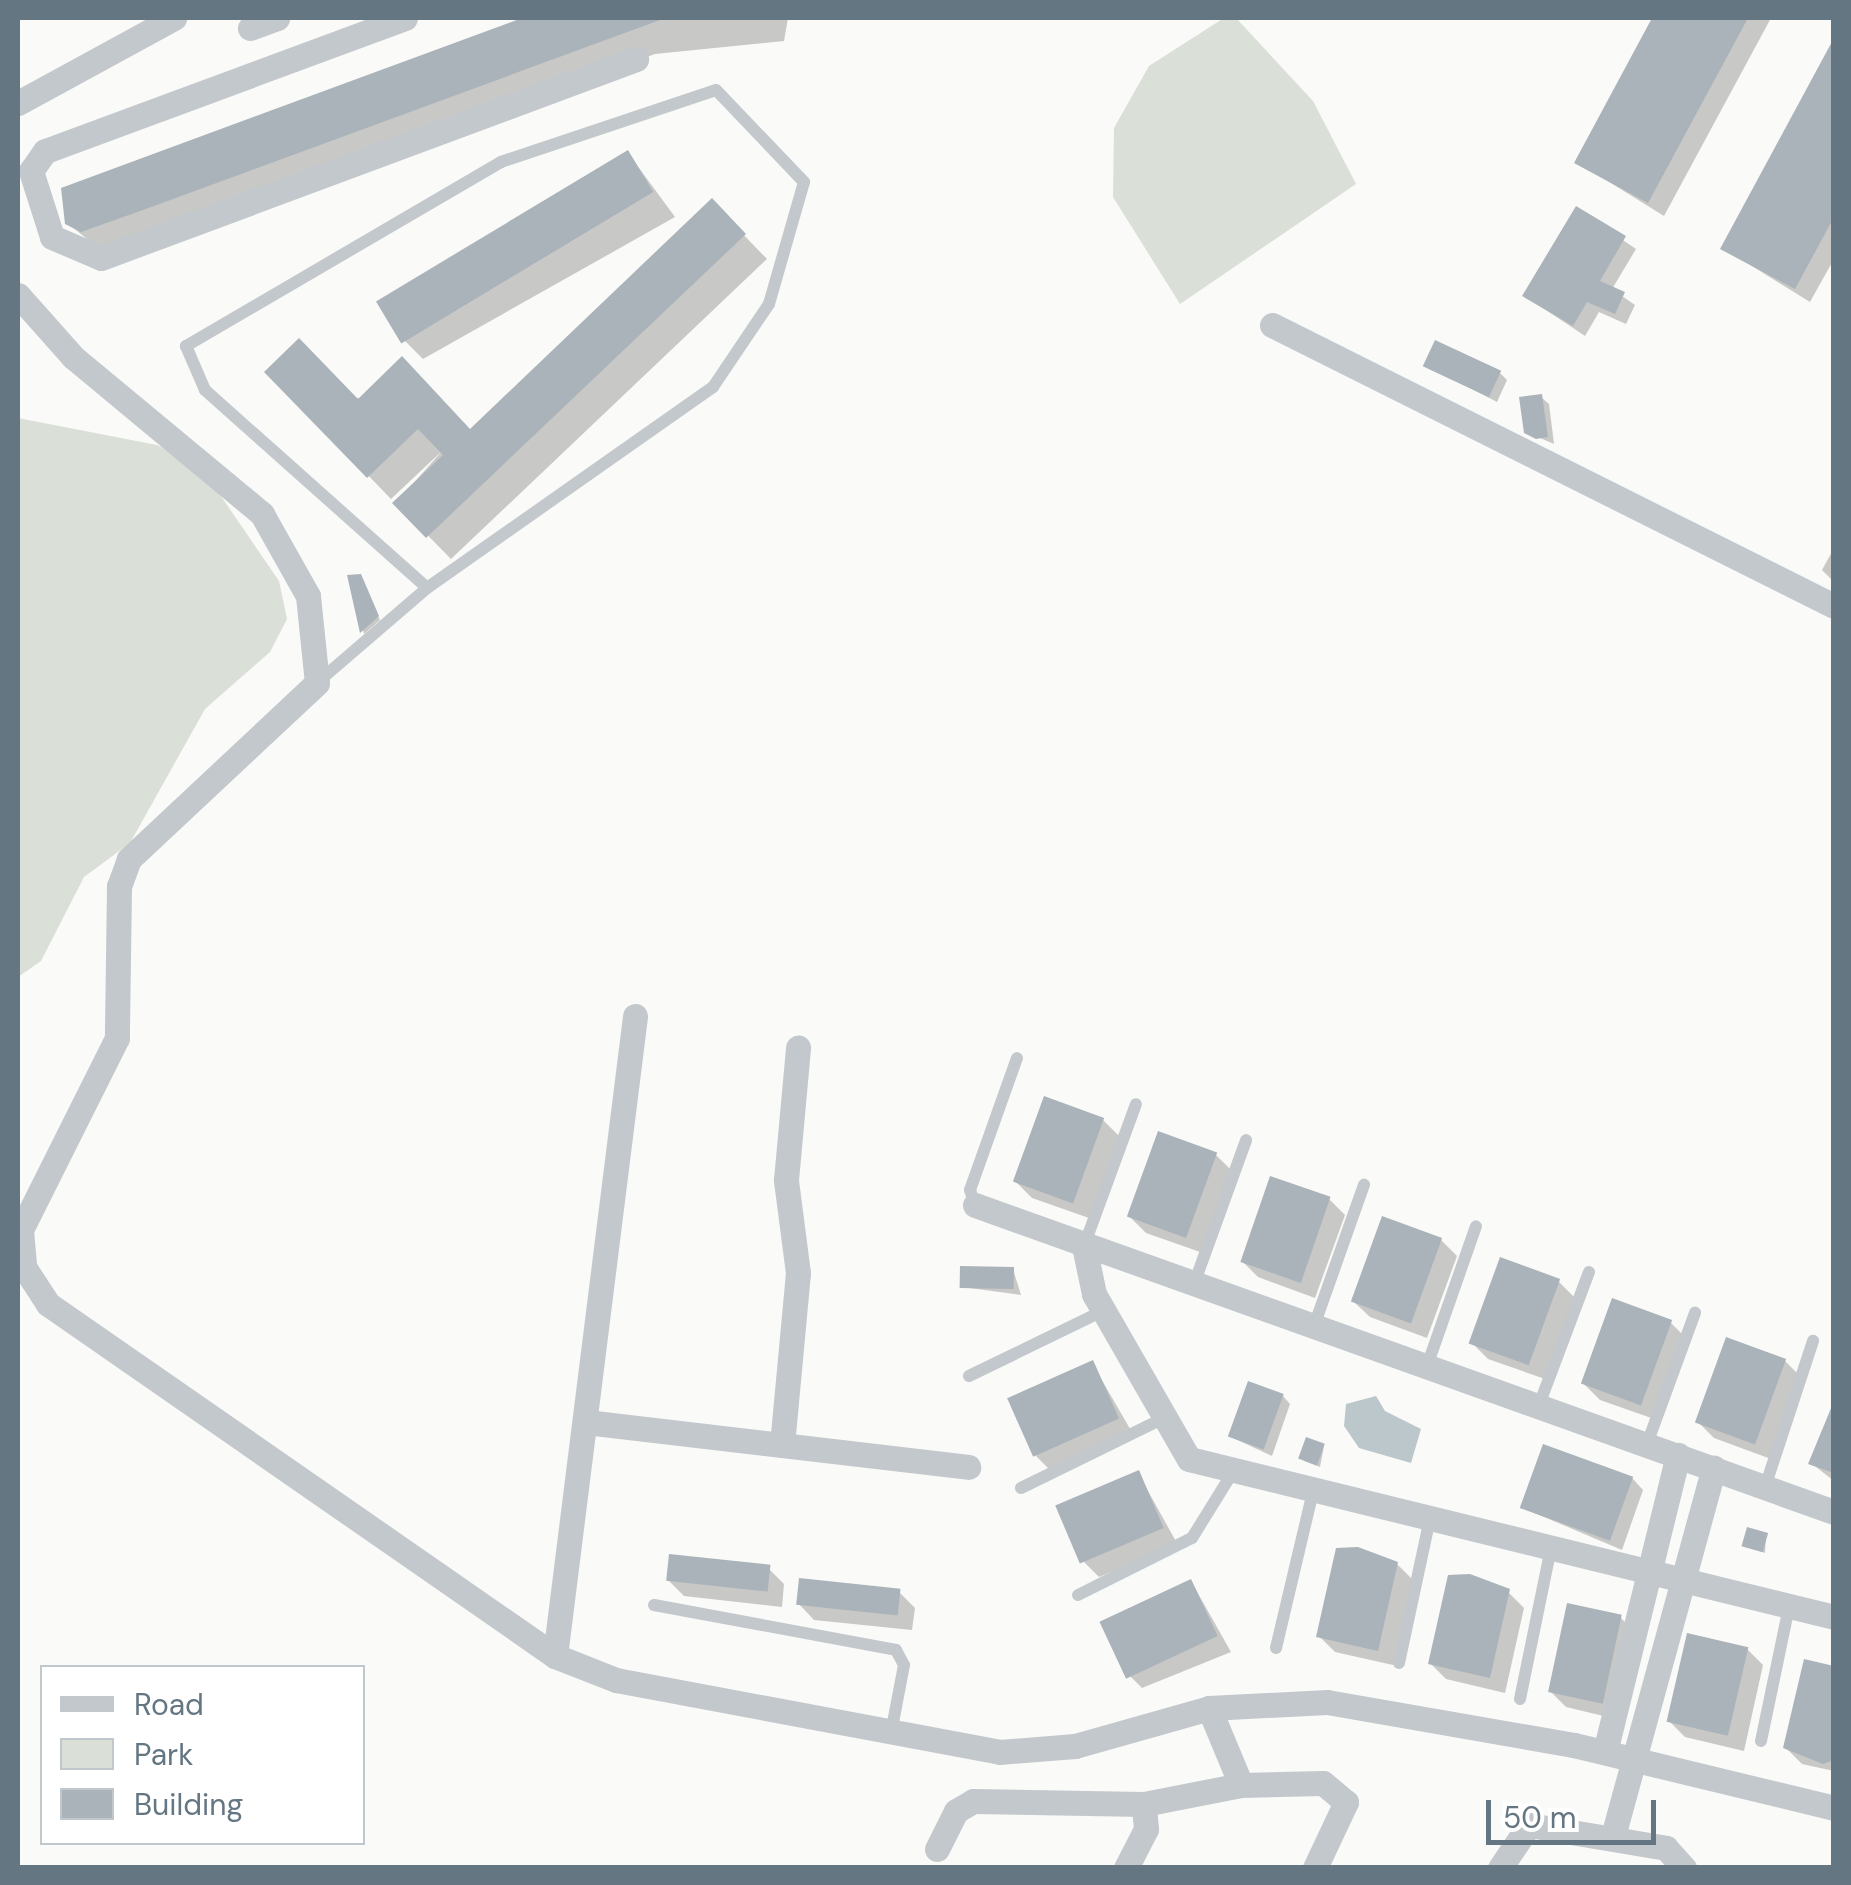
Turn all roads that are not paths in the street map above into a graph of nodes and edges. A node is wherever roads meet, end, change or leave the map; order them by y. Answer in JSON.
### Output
{"nodes":[{"id":1,"x":174,"y":18,"type":"edge"},
{"id":2,"x":277,"y":18,"type":"edge"},
{"id":3,"x":405,"y":18,"type":"edge"},
{"id":4,"x":250,"y":28,"type":"dead end"},
{"id":5,"x":636,"y":58,"type":"dead end"},
{"id":6,"x":18,"y":103,"type":"edge"},
{"id":7,"x":18,"y":295,"type":"edge"},
{"id":8,"x":1272,"y":325,"type":"dead end"},
{"id":9,"x":427,"y":588,"type":"junction"},
{"id":10,"x":1834,"y":606,"type":"edge"},
{"id":11,"x":317,"y":683,"type":"junction"},
{"id":12,"x":634,"y":1016,"type":"dead end"},
{"id":13,"x":798,"y":1048,"type":"dead end"},
{"id":14,"x":1018,"y":1058,"type":"dead end"},
{"id":15,"x":1136,"y":1104,"type":"dead end"},
{"id":16,"x":1246,"y":1140,"type":"dead end"},
{"id":17,"x":1364,"y":1185,"type":"dead end"},
{"id":18,"x":975,"y":1205,"type":"joint"},
{"id":19,"x":1476,"y":1226,"type":"dead end"},
{"id":20,"x":1084,"y":1246,"type":"junction"},
{"id":21,"x":1589,"y":1272,"type":"dead end"},
{"id":22,"x":1194,"y":1284,"type":"junction"},
{"id":23,"x":1103,"y":1311,"type":"junction"},
{"id":24,"x":1695,"y":1313,"type":"dead end"},
{"id":25,"x":1314,"y":1326,"type":"junction"},
{"id":26,"x":1813,"y":1341,"type":"dead end"},
{"id":27,"x":1426,"y":1366,"type":"junction"},
{"id":28,"x":969,"y":1376,"type":"dead end"},
{"id":29,"x":1539,"y":1405,"type":"junction"},
{"id":30,"x":1160,"y":1420,"type":"junction"},
{"id":31,"x":586,"y":1422,"type":"junction"},
{"id":32,"x":1647,"y":1444,"type":"junction"},
{"id":33,"x":782,"y":1445,"type":"junction"},
{"id":34,"x":1678,"y":1455,"type":"junction"},
{"id":35,"x":968,"y":1467,"type":"dead end"},
{"id":36,"x":1714,"y":1468,"type":"junction"},
{"id":37,"x":1232,"y":1472,"type":"junction"},
{"id":38,"x":1765,"y":1487,"type":"junction"},
{"id":39,"x":1021,"y":1488,"type":"dead end"},
{"id":40,"x":1313,"y":1492,"type":"junction"},
{"id":41,"x":1834,"y":1512,"type":"edge"},
{"id":42,"x":1430,"y":1520,"type":"junction"},
{"id":43,"x":1550,"y":1548,"type":"junction"},
{"id":44,"x":1648,"y":1573,"type":"junction"},
{"id":45,"x":1685,"y":1582,"type":"junction"},
{"id":46,"x":1078,"y":1595,"type":"dead end"},
{"id":47,"x":654,"y":1605,"type":"dead end"},
{"id":48,"x":1789,"y":1607,"type":"junction"},
{"id":49,"x":1834,"y":1617,"type":"edge"},
{"id":50,"x":1276,"y":1648,"type":"dead end"},
{"id":51,"x":555,"y":1656,"type":"junction"},
{"id":52,"x":1400,"y":1663,"type":"dead end"},
{"id":53,"x":1520,"y":1700,"type":"dead end"},
{"id":54,"x":1210,"y":1708,"type":"junction"},
{"id":55,"x":891,"y":1736,"type":"junction"},
{"id":56,"x":1761,"y":1740,"type":"dead end"},
{"id":57,"x":1605,"y":1752,"type":"junction"},
{"id":58,"x":1633,"y":1759,"type":"junction"},
{"id":59,"x":1240,"y":1784,"type":"junction"},
{"id":60,"x":1144,"y":1804,"type":"junction"},
{"id":61,"x":1834,"y":1808,"type":"edge"},
{"id":62,"x":1614,"y":1836,"type":"junction"},
{"id":63,"x":937,"y":1849,"type":"dead end"},
{"id":64,"x":1126,"y":1868,"type":"edge"},
{"id":65,"x":1315,"y":1868,"type":"edge"},
{"id":66,"x":1500,"y":1868,"type":"edge"},
{"id":67,"x":1684,"y":1868,"type":"edge"}],
"edges":[{"from":1,"to":6,"type":"street"},
{"from":2,"to":4,"type":"street"},
{"from":3,"to":5,"type":"street"},
{"from":7,"to":11,"type":"street"},
{"from":8,"to":10,"type":"street"},
{"from":9,"to":9,"type":"lane"},
{"from":9,"to":11,"type":"lane"},
{"from":11,"to":51,"type":"street"},
{"from":12,"to":31,"type":"street"},
{"from":13,"to":33,"type":"street"},
{"from":14,"to":18,"type":"lane"},
{"from":15,"to":20,"type":"lane"},
{"from":16,"to":22,"type":"lane"},
{"from":17,"to":25,"type":"lane"},
{"from":18,"to":20,"type":"street"},
{"from":19,"to":27,"type":"lane"},
{"from":20,"to":22,"type":"street"},
{"from":20,"to":23,"type":"street"},
{"from":21,"to":29,"type":"lane"},
{"from":22,"to":25,"type":"street"},
{"from":23,"to":28,"type":"lane"},
{"from":23,"to":30,"type":"street"},
{"from":24,"to":32,"type":"lane"},
{"from":25,"to":27,"type":"street"},
{"from":26,"to":38,"type":"lane"},
{"from":27,"to":29,"type":"street"},
{"from":29,"to":32,"type":"street"},
{"from":30,"to":37,"type":"street"},
{"from":30,"to":39,"type":"lane"},
{"from":31,"to":33,"type":"street"},
{"from":31,"to":51,"type":"street"},
{"from":32,"to":34,"type":"street"},
{"from":33,"to":35,"type":"street"},
{"from":34,"to":36,"type":"street"},
{"from":34,"to":44,"type":"street"},
{"from":36,"to":38,"type":"street"},
{"from":36,"to":45,"type":"street"},
{"from":37,"to":40,"type":"street"},
{"from":37,"to":46,"type":"lane"},
{"from":38,"to":41,"type":"street"},
{"from":40,"to":42,"type":"street"},
{"from":40,"to":50,"type":"lane"},
{"from":42,"to":43,"type":"street"},
{"from":42,"to":52,"type":"lane"},
{"from":43,"to":44,"type":"street"},
{"from":43,"to":53,"type":"lane"},
{"from":44,"to":45,"type":"street"},
{"from":44,"to":57,"type":"street"},
{"from":45,"to":48,"type":"street"},
{"from":45,"to":58,"type":"street"},
{"from":47,"to":55,"type":"lane"},
{"from":48,"to":49,"type":"street"},
{"from":48,"to":56,"type":"lane"},
{"from":51,"to":55,"type":"street"},
{"from":54,"to":55,"type":"street"},
{"from":54,"to":57,"type":"street"},
{"from":54,"to":59,"type":"street"},
{"from":57,"to":58,"type":"street"},
{"from":58,"to":61,"type":"street"},
{"from":58,"to":62,"type":"street"},
{"from":59,"to":60,"type":"street"},
{"from":59,"to":65,"type":"street"},
{"from":60,"to":63,"type":"street"},
{"from":60,"to":64,"type":"street"},
{"from":62,"to":66,"type":"street"},
{"from":62,"to":67,"type":"street"}]}
